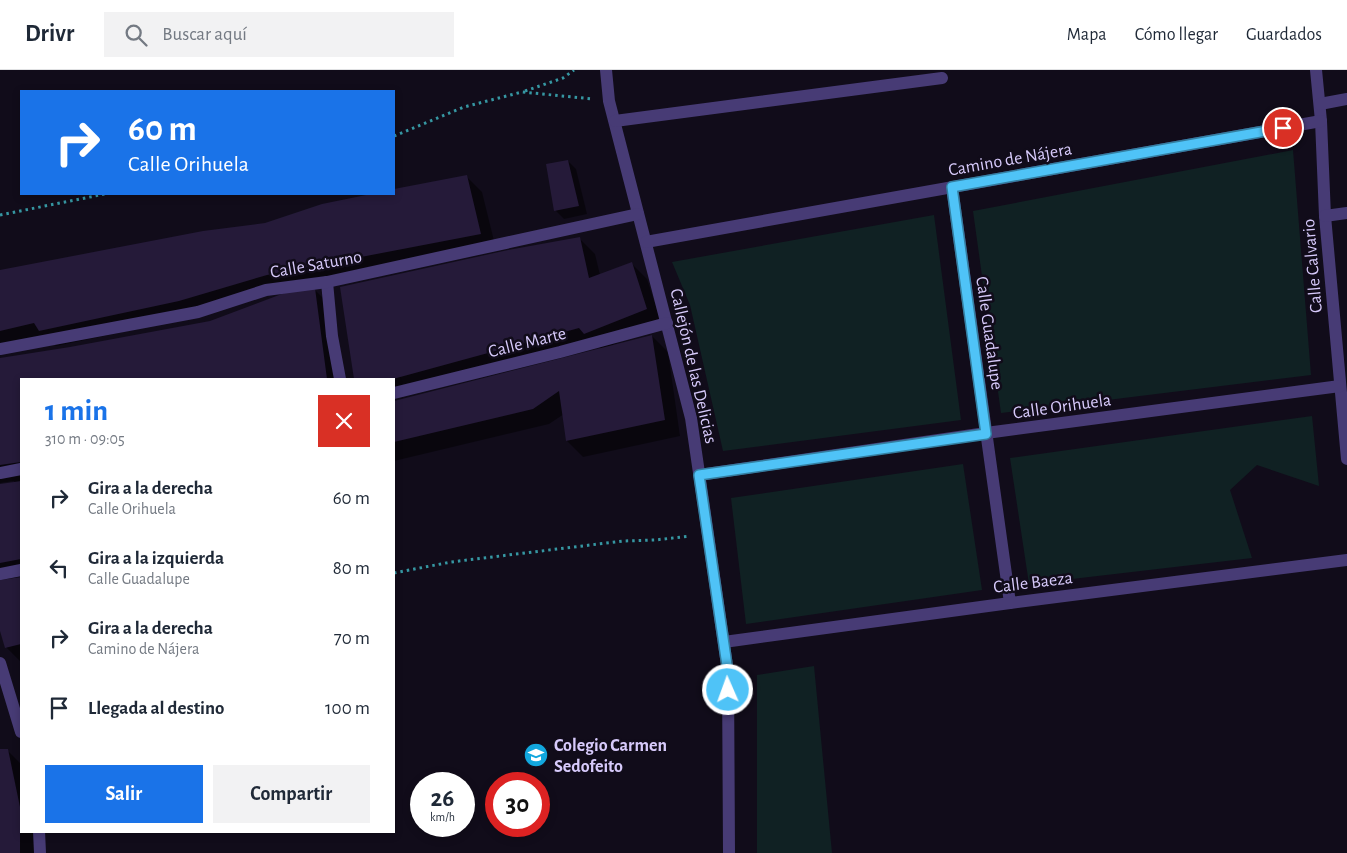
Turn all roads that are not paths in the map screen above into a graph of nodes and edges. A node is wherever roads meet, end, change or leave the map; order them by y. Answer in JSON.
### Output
{"nodes":[{"id":1,"x":606,"y":70,"type":"edge"},
{"id":2,"x":1316,"y":70,"type":"edge"},
{"id":3,"x":942,"y":78,"type":"dead end"},
{"id":4,"x":1347,"y":99,"type":"edge"},
{"id":5,"x":1320,"y":104,"type":"junction"},
{"id":6,"x":615,"y":121,"type":"junction"},
{"id":7,"x":1321,"y":121,"type":"junction"},
{"id":8,"x":952,"y":187,"type":"junction"},
{"id":9,"x":1347,"y":213,"type":"edge"},
{"id":10,"x":638,"y":214,"type":"junction"},
{"id":11,"x":1325,"y":216,"type":"junction"},
{"id":12,"x":646,"y":242,"type":"junction"},
{"id":13,"x":327,"y":282,"type":"junction"},
{"id":14,"x":1341,"y":319,"type":"edge"},
{"id":15,"x":667,"y":323,"type":"junction"},
{"id":16,"x":0,"y":349,"type":"edge"},
{"id":17,"x":340,"y":378,"type":"edge"},
{"id":18,"x":1340,"y":386,"type":"junction"},
{"id":19,"x":395,"y":393,"type":"edge"},
{"id":20,"x":986,"y":434,"type":"junction"},
{"id":21,"x":1347,"y":453,"type":"edge"},
{"id":22,"x":20,"y":469,"type":"edge"},
{"id":23,"x":0,"y":473,"type":"edge"},
{"id":24,"x":699,"y":475,"type":"junction"},
{"id":25,"x":1347,"y":560,"type":"edge"},
{"id":26,"x":20,"y":570,"type":"edge"},
{"id":27,"x":0,"y":574,"type":"edge"},
{"id":28,"x":1010,"y":603,"type":"junction"},
{"id":29,"x":724,"y":642,"type":"junction"},
{"id":30,"x":0,"y":663,"type":"edge"},
{"id":31,"x":3,"y":686,"type":"edge"},
{"id":32,"x":20,"y":729,"type":"edge"},
{"id":33,"x":39,"y":833,"type":"edge"},
{"id":34,"x":40,"y":853,"type":"edge"},
{"id":35,"x":729,"y":853,"type":"edge"}],
"edges":[{"from":1,"to":6,"type":"street","name":"Callejón de las Delicias"},
{"from":2,"to":5,"type":"street","name":"Calle Calvario"},
{"from":3,"to":6,"type":"street"},
{"from":4,"to":5,"type":"street"},
{"from":5,"to":7,"type":"street","name":"Calle Calvario"},
{"from":6,"to":10,"type":"street","name":"Callejón de las Delicias"},
{"from":7,"to":8,"type":"street","name":"Camino de Nájera"},
{"from":7,"to":11,"type":"street","name":"Calle Calvario"},
{"from":8,"to":12,"type":"street","name":"Camino de Nájera"},
{"from":8,"to":20,"type":"street","name":"Calle Guadalupe"},
{"from":9,"to":11,"type":"street"},
{"from":10,"to":12,"type":"street","name":"Callejón de las Delicias"},
{"from":10,"to":13,"type":"street","name":"Calle Saturno"},
{"from":11,"to":14,"type":"street","name":"Calle Calvario"},
{"from":12,"to":15,"type":"street","name":"Callejón de las Delicias"},
{"from":13,"to":16,"type":"street","name":"Calle Saturno"},
{"from":13,"to":17,"type":"street"},
{"from":14,"to":18,"type":"street","name":"Calle Calvario"},
{"from":15,"to":19,"type":"street","name":"Calle Marte"},
{"from":15,"to":24,"type":"street","name":"Callejón de las Delicias"},
{"from":18,"to":20,"type":"street","name":"Calle Orihuela"},
{"from":18,"to":21,"type":"street","name":"Calle Calvario"},
{"from":20,"to":24,"type":"street","name":"Calle Orihuela"},
{"from":20,"to":28,"type":"street","name":"Calle Guadalupe"},
{"from":22,"to":23,"type":"street"},
{"from":24,"to":29,"type":"street","name":"Callejón de las Delicias"},
{"from":25,"to":28,"type":"street","name":"Calle Baeza"},
{"from":26,"to":27,"type":"street"},
{"from":28,"to":29,"type":"street","name":"Calle Baeza"},
{"from":29,"to":35,"type":"street","name":"Callejón de las Delicias"},
{"from":30,"to":31,"type":"street"},
{"from":31,"to":32,"type":"street"},
{"from":33,"to":34,"type":"street"}]}
